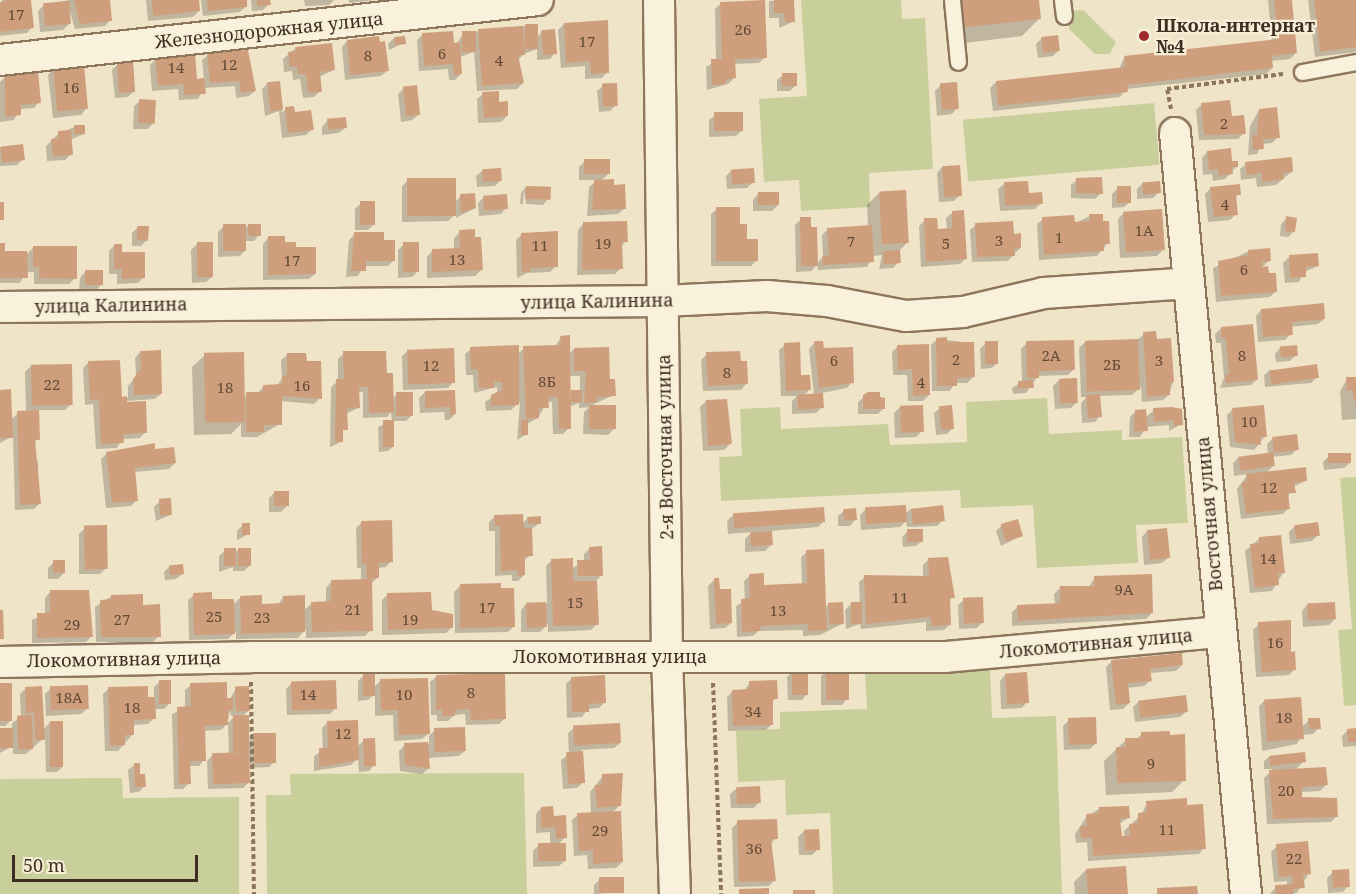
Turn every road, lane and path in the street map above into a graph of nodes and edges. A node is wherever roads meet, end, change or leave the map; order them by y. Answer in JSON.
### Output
{"nodes":[{"id":1,"x":538,"y":0,"type":"edge"},
{"id":2,"x":659,"y":0,"type":"edge"},
{"id":3,"x":952,"y":0,"type":"edge"},
{"id":4,"x":1062,"y":0,"type":"edge"},
{"id":5,"x":1064,"y":16,"type":"dead end"},
{"id":6,"x":0,"y":60,"type":"edge"},
{"id":7,"x":958,"y":62,"type":"dead end"},
{"id":8,"x":1356,"y":62,"type":"edge"},
{"id":9,"x":1302,"y":72,"type":"joint"},
{"id":10,"x":1175,"y":133,"type":"joint"},
{"id":11,"x":1189,"y":283,"type":"junction"},
{"id":12,"x":663,"y":301,"type":"junction"},
{"id":13,"x":0,"y":307,"type":"edge"},
{"id":14,"x":1220,"y":632,"type":"junction"},
{"id":15,"x":667,"y":656,"type":"junction"},
{"id":16,"x":712,"y":656,"type":"junction"},
{"id":17,"x":251,"y":657,"type":"junction"},
{"id":18,"x":0,"y":662,"type":"edge"},
{"id":19,"x":254,"y":894,"type":"edge"},
{"id":20,"x":675,"y":894,"type":"edge"},
{"id":21,"x":721,"y":894,"type":"edge"},
{"id":22,"x":1245,"y":894,"type":"edge"}],
"edges":[{"from":1,"to":6,"type":"street","name":"Железнодорожная улица"},
{"from":2,"to":12,"type":"street","name":"2-я Восточная улица"},
{"from":3,"to":7,"type":"lane"},
{"from":4,"to":5,"type":"lane"},
{"from":8,"to":9,"type":"lane"},
{"from":9,"to":10,"type":"path"},
{"from":10,"to":11,"type":"street","name":"Восточная улица"},
{"from":11,"to":12,"type":"street","name":"улица Калинина"},
{"from":11,"to":14,"type":"street","name":"Восточная улица"},
{"from":12,"to":13,"type":"street","name":"улица Калинина"},
{"from":12,"to":15,"type":"street","name":"2-я Восточная улица"},
{"from":14,"to":16,"type":"street","name":"Локомотивная улица"},
{"from":14,"to":22,"type":"street","name":"Восточная улица"},
{"from":15,"to":16,"type":"street","name":"Локомотивная улица"},
{"from":15,"to":17,"type":"street","name":"Локомотивная улица"},
{"from":15,"to":20,"type":"street","name":"2-я Восточная улица"},
{"from":16,"to":21,"type":"path"},
{"from":17,"to":18,"type":"street","name":"Локомотивная улица"},
{"from":17,"to":19,"type":"path"}]}
